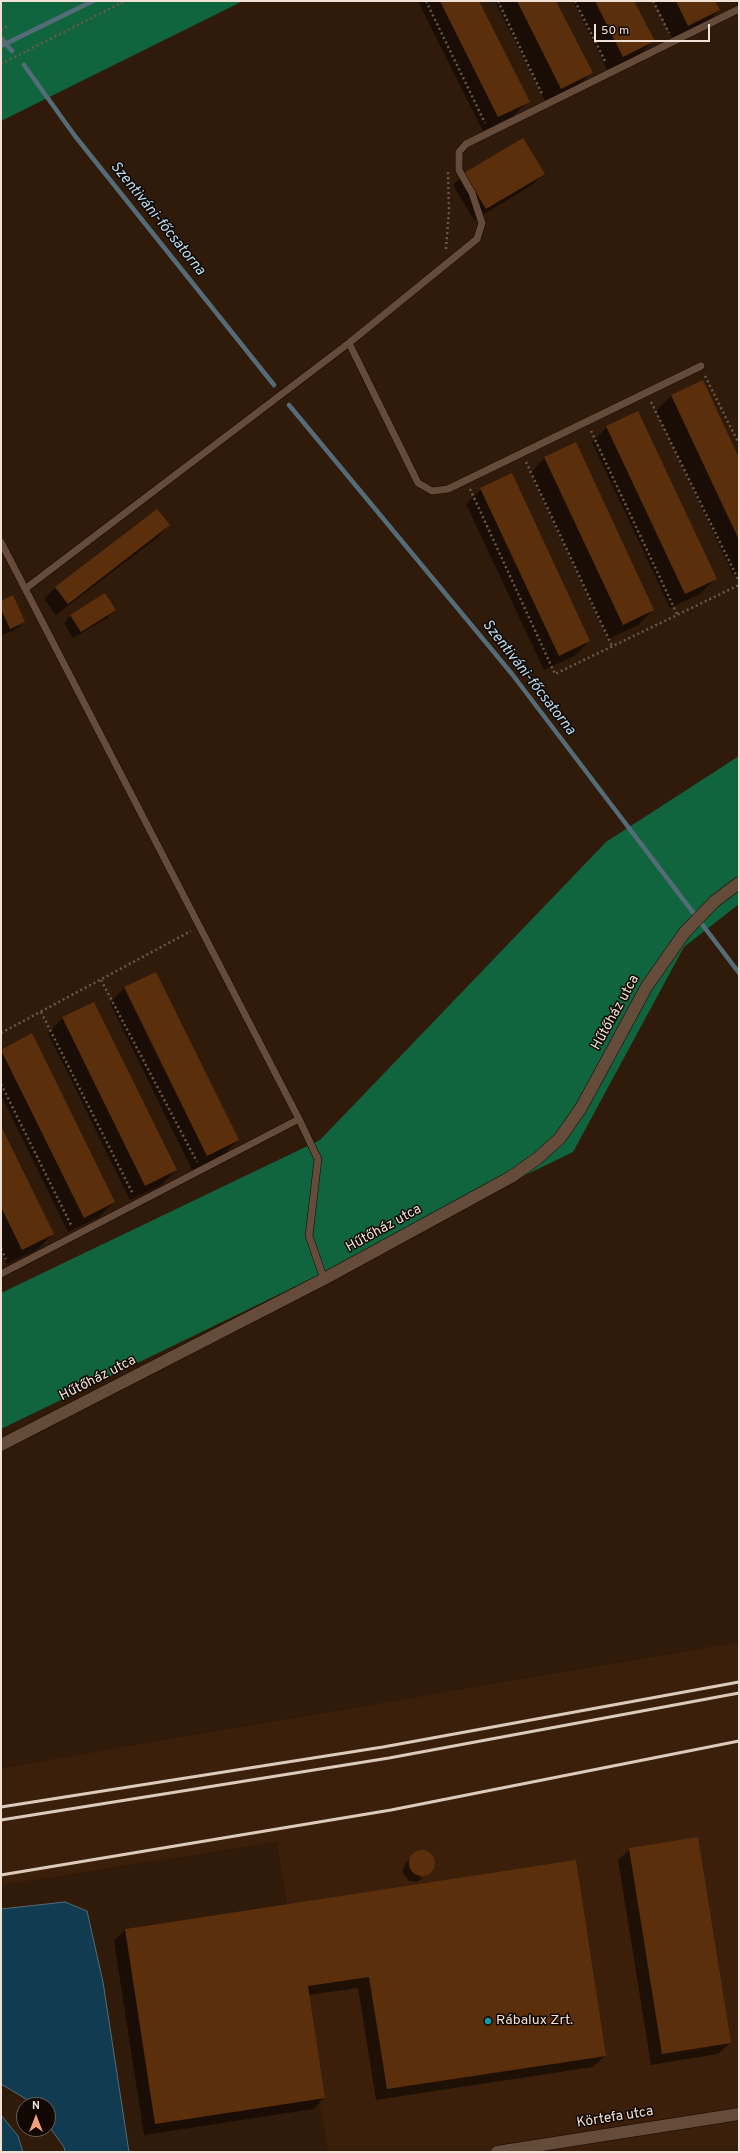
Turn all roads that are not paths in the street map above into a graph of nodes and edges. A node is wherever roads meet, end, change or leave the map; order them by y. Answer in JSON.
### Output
{"nodes":[{"id":1,"x":739,"y":9,"type":"edge"},
{"id":2,"x":349,"y":343,"type":"junction"},
{"id":3,"x":701,"y":366,"type":"road end"},
{"id":4,"x":1,"y":542,"type":"edge"},
{"id":5,"x":25,"y":589,"type":"junction"},
{"id":6,"x":739,"y":883,"type":"edge"},
{"id":7,"x":300,"y":1119,"type":"junction"},
{"id":8,"x":1,"y":1274,"type":"edge"},
{"id":9,"x":324,"y":1279,"type":"junction"},
{"id":10,"x":1,"y":1445,"type":"edge"},
{"id":11,"x":739,"y":2114,"type":"edge"},
{"id":12,"x":496,"y":2152,"type":"edge"}],
"edges":[{"from":1,"to":2,"type":"lane"},
{"from":2,"to":3,"type":"lane"},
{"from":2,"to":5,"type":"lane"},
{"from":4,"to":5,"type":"lane"},
{"from":5,"to":7,"type":"lane"},
{"from":6,"to":9,"type":"street","name":"Hűtőház utca"},
{"from":7,"to":8,"type":"lane"},
{"from":7,"to":9,"type":"lane"},
{"from":9,"to":10,"type":"street","name":"Hűtőház utca"},
{"from":11,"to":12,"type":"street","name":"Körtefa utca"}]}
